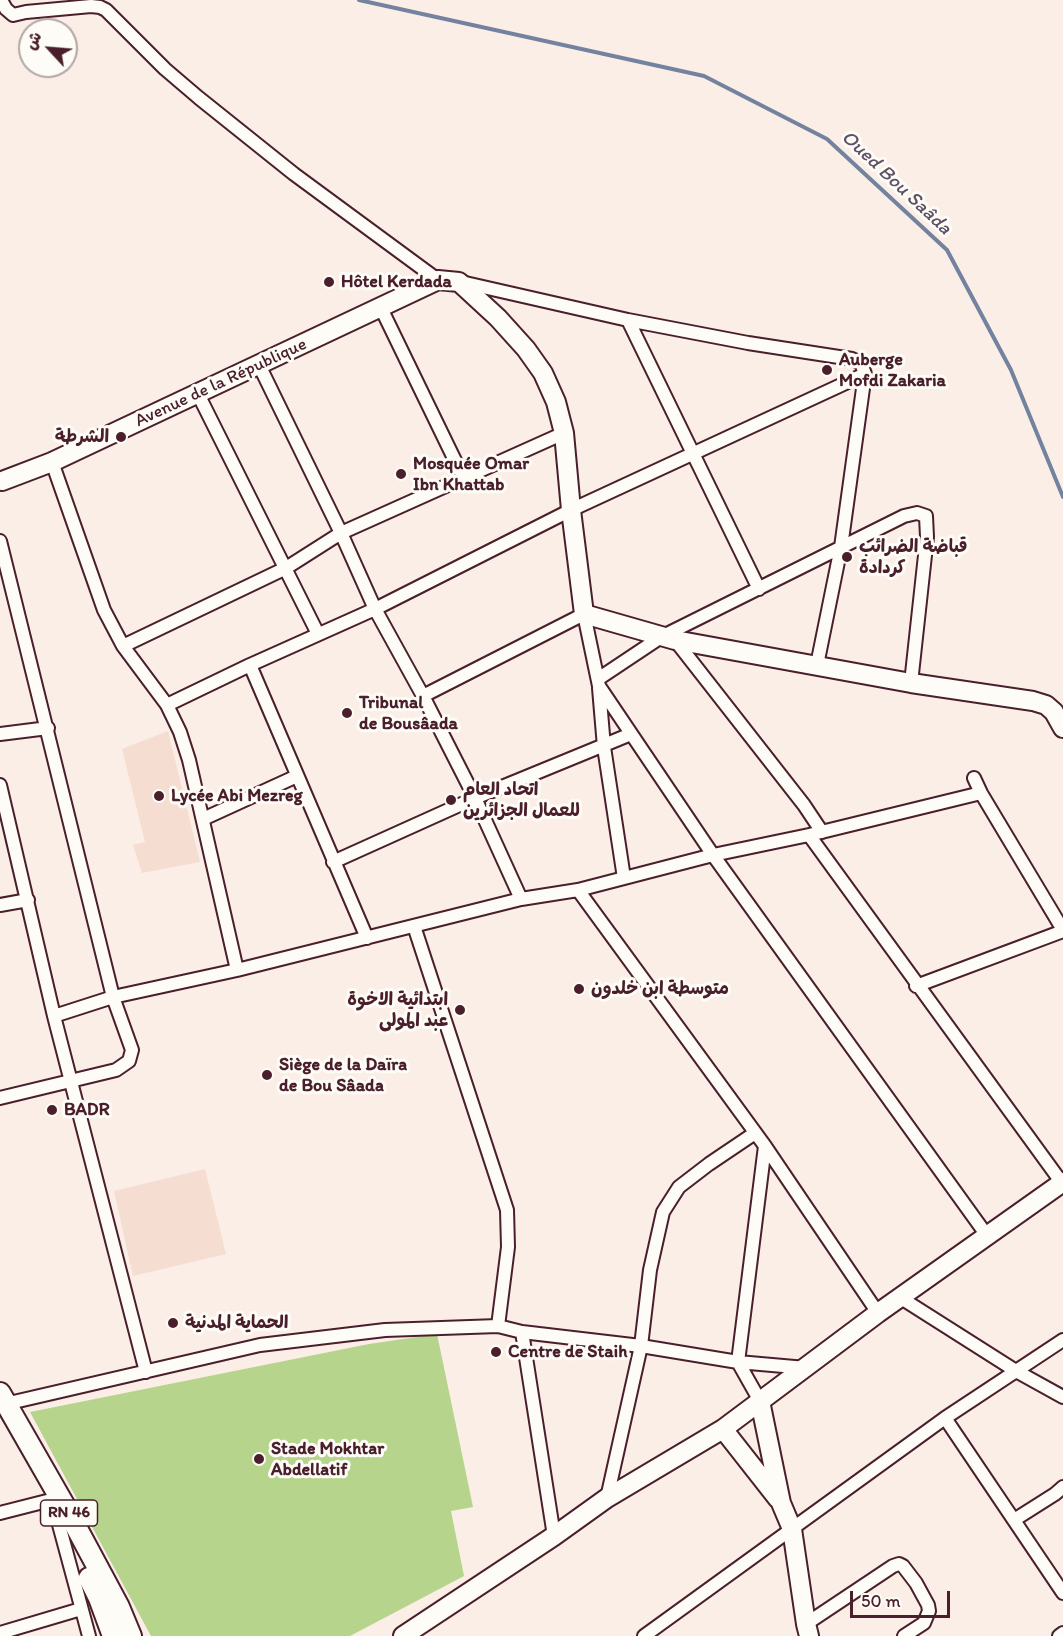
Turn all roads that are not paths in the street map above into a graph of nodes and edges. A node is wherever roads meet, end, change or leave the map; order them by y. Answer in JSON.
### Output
{"nodes":[{"id":1,"x":1,"y":0,"type":"edge"},
{"id":2,"x":438,"y":280,"type":"junction"},
{"id":3,"x":459,"y":282,"type":"junction"},
{"id":4,"x":380,"y":306,"type":"junction"},
{"id":5,"x":628,"y":320,"type":"junction"},
{"id":6,"x":259,"y":366,"type":"junction"},
{"id":7,"x":865,"y":374,"type":"junction"},
{"id":8,"x":198,"y":394,"type":"junction"},
{"id":9,"x":564,"y":433,"type":"junction"},
{"id":10,"x":693,"y":454,"type":"junction"},
{"id":11,"x":52,"y":462,"type":"junction"},
{"id":12,"x":463,"y":477,"type":"junction"},
{"id":13,"x":1,"y":482,"type":"edge"},
{"id":14,"x":571,"y":510,"type":"junction"},
{"id":15,"x":341,"y":533,"type":"junction"},
{"id":16,"x":0,"y":541,"type":"edge"},
{"id":17,"x":841,"y":547,"type":"junction"},
{"id":18,"x":286,"y":568,"type":"junction"},
{"id":19,"x":759,"y":589,"type":"junction"},
{"id":20,"x":375,"y":609,"type":"junction"},
{"id":21,"x":584,"y":614,"type":"junction"},
{"id":22,"x":318,"y":634,"type":"junction"},
{"id":23,"x":668,"y":639,"type":"junction"},
{"id":24,"x":123,"y":646,"type":"junction"},
{"id":25,"x":250,"y":665,"type":"junction"},
{"id":26,"x":817,"y":665,"type":"junction"},
{"id":27,"x":599,"y":682,"type":"junction"},
{"id":28,"x":911,"y":683,"type":"junction"},
{"id":29,"x":423,"y":696,"type":"junction"},
{"id":30,"x":167,"y":705,"type":"junction"},
{"id":31,"x":48,"y":728,"type":"junction"},
{"id":32,"x":1063,"y":728,"type":"edge"},
{"id":33,"x":0,"y":734,"type":"edge"},
{"id":34,"x":631,"y":734,"type":"junction"},
{"id":35,"x":604,"y":747,"type":"junction"},
{"id":36,"x":297,"y":776,"type":"junction"},
{"id":37,"x":974,"y":778,"type":"dead end"},
{"id":38,"x":0,"y":785,"type":"edge"},
{"id":39,"x":981,"y":793,"type":"junction"},
{"id":40,"x":475,"y":798,"type":"junction"},
{"id":41,"x":203,"y":819,"type":"junction"},
{"id":42,"x":822,"y":832,"type":"junction"},
{"id":43,"x":809,"y":835,"type":"junction"},
{"id":44,"x":713,"y":855,"type":"junction"},
{"id":45,"x":333,"y":862,"type":"junction"},
{"id":46,"x":624,"y":878,"type":"junction"},
{"id":47,"x":578,"y":890,"type":"junction"},
{"id":48,"x":522,"y":899,"type":"junction"},
{"id":49,"x":28,"y":900,"type":"junction"},
{"id":50,"x":0,"y":905,"type":"edge"},
{"id":51,"x":414,"y":926,"type":"junction"},
{"id":52,"x":1063,"y":930,"type":"edge"},
{"id":53,"x":367,"y":939,"type":"junction"},
{"id":54,"x":237,"y":970,"type":"junction"},
{"id":55,"x":916,"y":986,"type":"junction"},
{"id":56,"x":113,"y":998,"type":"junction"},
{"id":57,"x":54,"y":1016,"type":"junction"},
{"id":58,"x":72,"y":1081,"type":"junction"},
{"id":59,"x":0,"y":1098,"type":"edge"},
{"id":60,"x":755,"y":1133,"type":"junction"},
{"id":61,"x":765,"y":1146,"type":"junction"},
{"id":62,"x":1062,"y":1182,"type":"edge"},
{"id":63,"x":988,"y":1237,"type":"junction"},
{"id":64,"x":901,"y":1298,"type":"junction"},
{"id":65,"x":878,"y":1313,"type":"junction"},
{"id":66,"x":498,"y":1326,"type":"junction"},
{"id":67,"x":522,"y":1332,"type":"junction"},
{"id":68,"x":1063,"y":1340,"type":"edge"},
{"id":69,"x":641,"y":1346,"type":"junction"},
{"id":70,"x":738,"y":1362,"type":"junction"},
{"id":71,"x":806,"y":1368,"type":"junction"},
{"id":72,"x":1016,"y":1371,"type":"junction"},
{"id":73,"x":146,"y":1372,"type":"junction"},
{"id":74,"x":1063,"y":1397,"type":"edge"},
{"id":75,"x":760,"y":1401,"type":"junction"},
{"id":76,"x":1,"y":1405,"type":"edge"},
{"id":77,"x":945,"y":1418,"type":"junction"},
{"id":78,"x":723,"y":1429,"type":"junction"},
{"id":79,"x":1063,"y":1487,"type":"edge"},
{"id":80,"x":607,"y":1498,"type":"junction"},
{"id":81,"x":46,"y":1501,"type":"junction"},
{"id":82,"x":781,"y":1503,"type":"junction"},
{"id":83,"x":0,"y":1513,"type":"edge"},
{"id":84,"x":1014,"y":1520,"type":"junction"},
{"id":85,"x":58,"y":1521,"type":"junction"},
{"id":86,"x":792,"y":1530,"type":"junction"},
{"id":87,"x":554,"y":1536,"type":"junction"},
{"id":88,"x":1063,"y":1593,"type":"edge"},
{"id":89,"x":81,"y":1609,"type":"junction"},
{"id":90,"x":807,"y":1630,"type":"edge"},
{"id":91,"x":0,"y":1633,"type":"edge"},
{"id":92,"x":1063,"y":1633,"type":"edge"},
{"id":93,"x":907,"y":1635,"type":"edge"},
{"id":94,"x":89,"y":1636,"type":"edge"},
{"id":95,"x":113,"y":1636,"type":"edge"},
{"id":96,"x":131,"y":1636,"type":"edge"},
{"id":97,"x":403,"y":1636,"type":"edge"},
{"id":98,"x":644,"y":1636,"type":"edge"},
{"id":99,"x":1059,"y":1636,"type":"edge"}],
"edges":[{"from":1,"to":2,"type":"street"},
{"from":2,"to":3,"type":"street"},
{"from":2,"to":4,"type":"street","name":"Avenue de la République"},
{"from":3,"to":5,"type":"street"},
{"from":3,"to":9,"type":"street"},
{"from":4,"to":6,"type":"street","name":"Avenue de la République"},
{"from":4,"to":12,"type":"street"},
{"from":5,"to":7,"type":"street"},
{"from":5,"to":10,"type":"street"},
{"from":6,"to":8,"type":"street","name":"Avenue de la République"},
{"from":6,"to":15,"type":"street"},
{"from":7,"to":10,"type":"street"},
{"from":7,"to":17,"type":"street"},
{"from":8,"to":11,"type":"street","name":"Avenue de la République"},
{"from":8,"to":18,"type":"street"},
{"from":9,"to":12,"type":"street"},
{"from":9,"to":14,"type":"street"},
{"from":10,"to":14,"type":"street"},
{"from":10,"to":19,"type":"street"},
{"from":11,"to":13,"type":"street","name":"Avenue de la République"},
{"from":11,"to":24,"type":"street"},
{"from":12,"to":15,"type":"street"},
{"from":14,"to":20,"type":"street"},
{"from":14,"to":21,"type":"street"},
{"from":15,"to":18,"type":"street"},
{"from":15,"to":20,"type":"street"},
{"from":16,"to":31,"type":"street"},
{"from":17,"to":19,"type":"street"},
{"from":17,"to":26,"type":"street"},
{"from":17,"to":28,"type":"street"},
{"from":18,"to":22,"type":"street"},
{"from":18,"to":24,"type":"street"},
{"from":19,"to":23,"type":"street"},
{"from":20,"to":22,"type":"street"},
{"from":20,"to":29,"type":"street"},
{"from":21,"to":23,"type":"street"},
{"from":21,"to":27,"type":"street"},
{"from":21,"to":29,"type":"street"},
{"from":22,"to":25,"type":"street"},
{"from":23,"to":26,"type":"street"},
{"from":23,"to":27,"type":"street"},
{"from":23,"to":42,"type":"street"},
{"from":24,"to":30,"type":"street"},
{"from":25,"to":30,"type":"street"},
{"from":25,"to":36,"type":"street"},
{"from":26,"to":28,"type":"street"},
{"from":27,"to":34,"type":"street"},
{"from":27,"to":35,"type":"street"},
{"from":28,"to":32,"type":"street"},
{"from":29,"to":40,"type":"street"},
{"from":30,"to":41,"type":"street"},
{"from":31,"to":33,"type":"street"},
{"from":31,"to":56,"type":"street"},
{"from":34,"to":35,"type":"street"},
{"from":34,"to":44,"type":"street"},
{"from":35,"to":40,"type":"street"},
{"from":35,"to":46,"type":"street"},
{"from":36,"to":41,"type":"street"},
{"from":36,"to":45,"type":"street"},
{"from":37,"to":39,"type":"street"},
{"from":38,"to":49,"type":"street"},
{"from":39,"to":42,"type":"street"},
{"from":39,"to":52,"type":"street"},
{"from":40,"to":45,"type":"street"},
{"from":40,"to":48,"type":"street"},
{"from":41,"to":54,"type":"street"},
{"from":42,"to":43,"type":"street"},
{"from":43,"to":44,"type":"street"},
{"from":43,"to":55,"type":"street"},
{"from":44,"to":46,"type":"street"},
{"from":44,"to":63,"type":"street"},
{"from":45,"to":53,"type":"street"},
{"from":46,"to":47,"type":"street"},
{"from":47,"to":48,"type":"street"},
{"from":47,"to":60,"type":"street"},
{"from":48,"to":51,"type":"street"},
{"from":49,"to":50,"type":"street"},
{"from":49,"to":57,"type":"street"},
{"from":51,"to":53,"type":"street"},
{"from":51,"to":66,"type":"street"},
{"from":52,"to":55,"type":"street"},
{"from":53,"to":54,"type":"street"},
{"from":54,"to":56,"type":"street"},
{"from":55,"to":62,"type":"street"},
{"from":56,"to":57,"type":"street"},
{"from":56,"to":58,"type":"street"},
{"from":57,"to":58,"type":"street"},
{"from":58,"to":59,"type":"street"},
{"from":58,"to":73,"type":"street"},
{"from":60,"to":61,"type":"street"},
{"from":60,"to":69,"type":"street"},
{"from":61,"to":65,"type":"street"},
{"from":61,"to":70,"type":"street"},
{"from":62,"to":63,"type":"street"},
{"from":63,"to":64,"type":"street"},
{"from":64,"to":65,"type":"street"},
{"from":64,"to":72,"type":"street"},
{"from":65,"to":71,"type":"street"},
{"from":66,"to":67,"type":"street"},
{"from":66,"to":73,"type":"street"},
{"from":67,"to":69,"type":"street"},
{"from":67,"to":87,"type":"street"},
{"from":68,"to":72,"type":"street"},
{"from":69,"to":70,"type":"street"},
{"from":69,"to":80,"type":"street"},
{"from":70,"to":71,"type":"street"},
{"from":70,"to":75,"type":"street"},
{"from":71,"to":75,"type":"street"},
{"from":72,"to":74,"type":"street"},
{"from":72,"to":77,"type":"street"},
{"from":73,"to":76,"type":"street"},
{"from":75,"to":78,"type":"street"},
{"from":75,"to":82,"type":"street"},
{"from":76,"to":81,"type":"main road","number":"RN 46"},
{"from":76,"to":96,"type":"main road","number":"RN 46"},
{"from":77,"to":84,"type":"street"},
{"from":77,"to":86,"type":"street"},
{"from":78,"to":80,"type":"street"},
{"from":78,"to":82,"type":"street"},
{"from":79,"to":84,"type":"street"},
{"from":80,"to":87,"type":"street"},
{"from":81,"to":83,"type":"street"},
{"from":81,"to":85,"type":"main road","number":"RN 46"},
{"from":82,"to":86,"type":"street"},
{"from":84,"to":88,"type":"street"},
{"from":85,"to":89,"type":"street"},
{"from":85,"to":95,"type":"main road","number":"RN 46"},
{"from":86,"to":90,"type":"street"},
{"from":86,"to":98,"type":"street"},
{"from":87,"to":97,"type":"street"},
{"from":89,"to":91,"type":"street"},
{"from":89,"to":94,"type":"street"},
{"from":90,"to":93,"type":"street"},
{"from":92,"to":99,"type":"street"}]}
